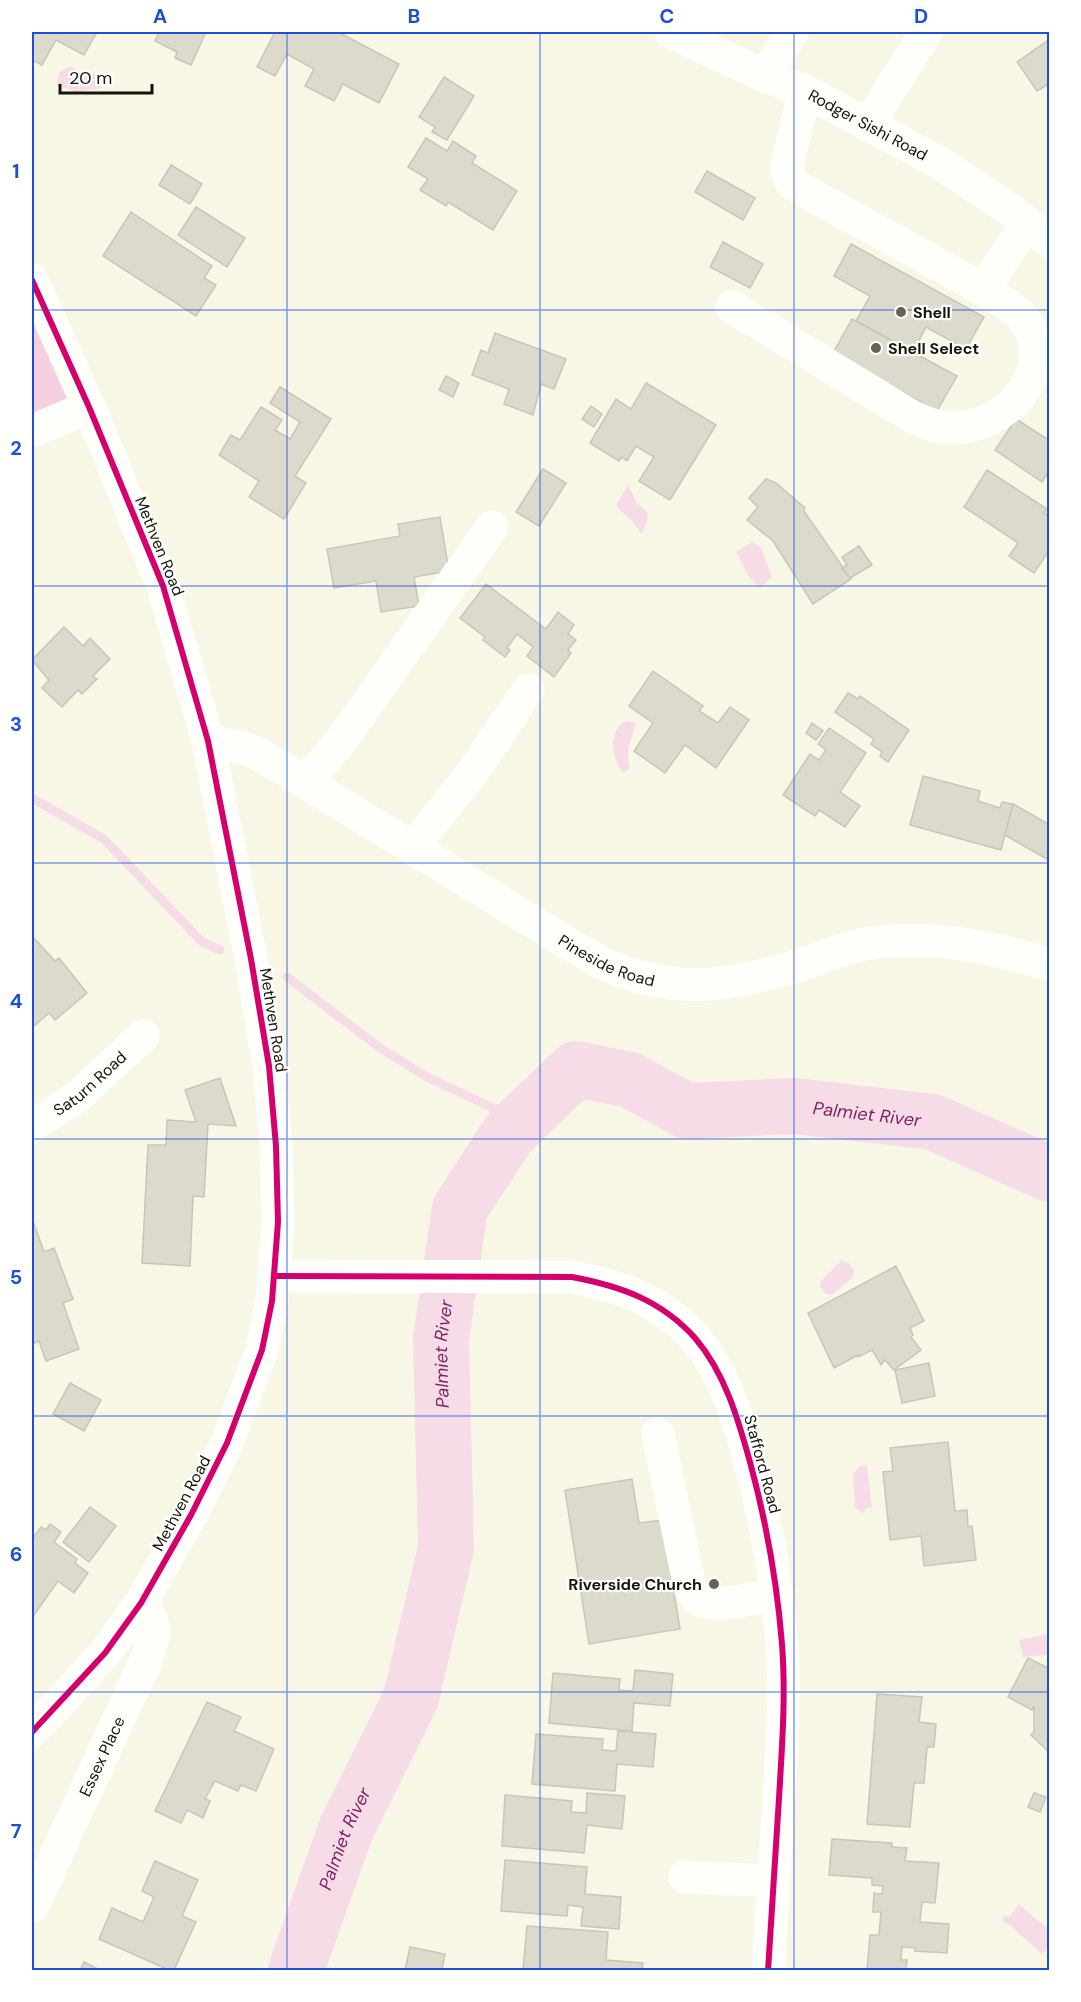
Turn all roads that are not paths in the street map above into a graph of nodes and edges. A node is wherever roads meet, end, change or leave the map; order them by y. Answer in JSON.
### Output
{"nodes":[{"id":1,"x":671,"y":32,"type":"edge"},
{"id":2,"x":792,"y":32,"type":"edge"},
{"id":3,"x":926,"y":32,"type":"edge"},
{"id":4,"x":765,"y":76,"type":"junction"},
{"id":5,"x":805,"y":91,"type":"junction"},
{"id":6,"x":868,"y":125,"type":"junction"},
{"id":7,"x":1038,"y":233,"type":"edge"},
{"id":8,"x":32,"y":280,"type":"edge"},
{"id":9,"x":982,"y":289,"type":"junction"},
{"id":10,"x":732,"y":307,"type":"dead end"},
{"id":11,"x":89,"y":407,"type":"junction"},
{"id":12,"x":32,"y":431,"type":"edge"},
{"id":13,"x":492,"y":527,"type":"dead end"},
{"id":14,"x":528,"y":690,"type":"dead end"},
{"id":15,"x":208,"y":741,"type":"junction"},
{"id":16,"x":306,"y":781,"type":"junction"},
{"id":17,"x":413,"y":848,"type":"junction"},
{"id":18,"x":1050,"y":965,"type":"edge"},
{"id":19,"x":143,"y":1036,"type":"dead end"},
{"id":20,"x":32,"y":1126,"type":"edge"},
{"id":21,"x":274,"y":1276,"type":"junction"},
{"id":22,"x":658,"y":1434,"type":"dead end"},
{"id":23,"x":777,"y":1594,"type":"junction"},
{"id":24,"x":141,"y":1603,"type":"junction"},
{"id":25,"x":32,"y":1732,"type":"edge"},
{"id":26,"x":685,"y":1877,"type":"dead end"},
{"id":27,"x":774,"y":1881,"type":"junction"},
{"id":28,"x":32,"y":1907,"type":"edge"},
{"id":29,"x":768,"y":1971,"type":"edge"}],
"edges":[{"from":1,"to":4,"type":"street","name":"Rodger Sishi Road"},
{"from":2,"to":4,"type":"street"},
{"from":3,"to":6,"type":"street"},
{"from":4,"to":5,"type":"street","name":"Rodger Sishi Road"},
{"from":5,"to":6,"type":"street","name":"Rodger Sishi Road"},
{"from":5,"to":9,"type":"street"},
{"from":6,"to":7,"type":"street","name":"Rodger Sishi Road"},
{"from":7,"to":9,"type":"street"},
{"from":8,"to":11,"type":"street","name":"Methven Road"},
{"from":9,"to":10,"type":"street"},
{"from":11,"to":12,"type":"street"},
{"from":11,"to":15,"type":"street","name":"Methven Road"},
{"from":13,"to":16,"type":"street"},
{"from":14,"to":17,"type":"street"},
{"from":15,"to":16,"type":"street","name":"Pineside Road"},
{"from":15,"to":21,"type":"street","name":"Methven Road"},
{"from":16,"to":17,"type":"street","name":"Pineside Road"},
{"from":17,"to":18,"type":"street","name":"Pineside Road"},
{"from":19,"to":20,"type":"street","name":"Saturn Road"},
{"from":21,"to":23,"type":"street","name":"Stafford Road"},
{"from":21,"to":24,"type":"street","name":"Methven Road"},
{"from":22,"to":23,"type":"street"},
{"from":23,"to":27,"type":"street","name":"Stafford Road"},
{"from":24,"to":25,"type":"street","name":"Methven Road"},
{"from":24,"to":28,"type":"street","name":"Essex Place"},
{"from":26,"to":27,"type":"street"},
{"from":27,"to":29,"type":"street","name":"Stafford Road"}]}
